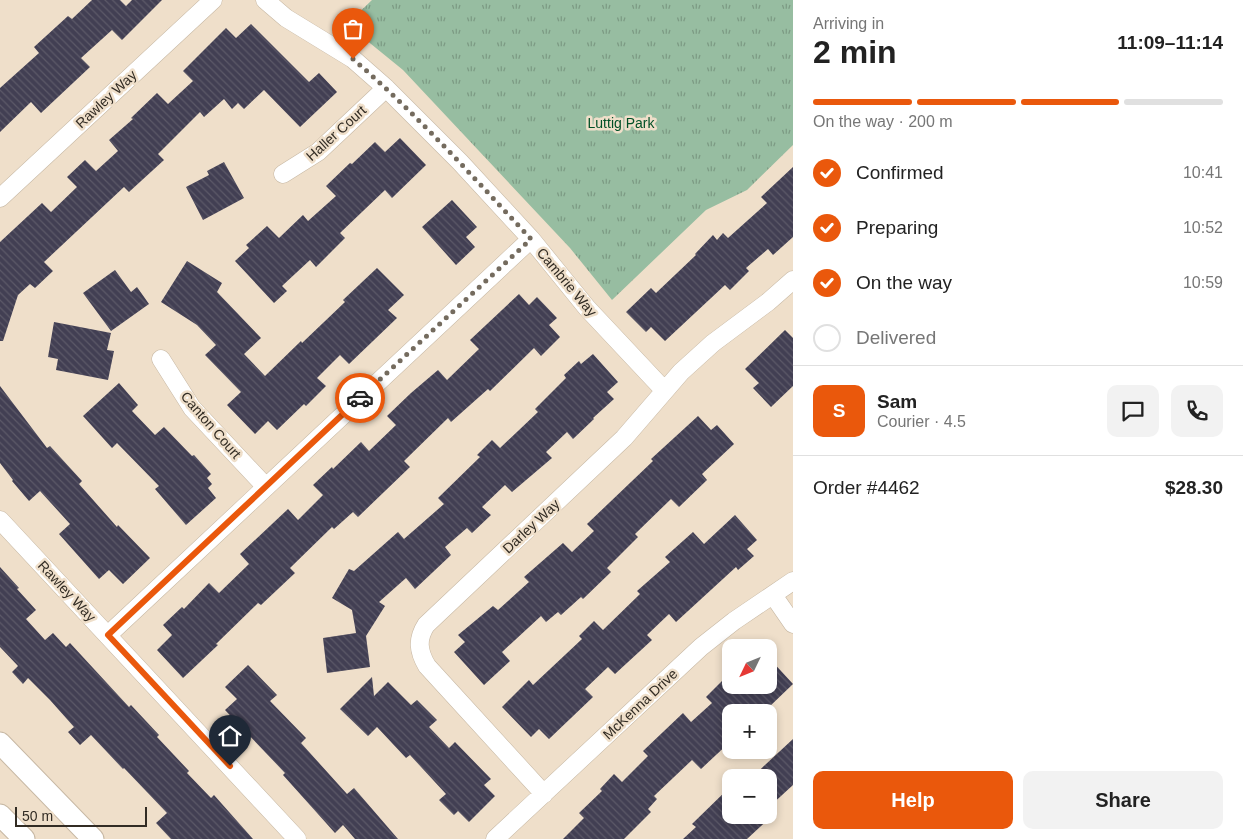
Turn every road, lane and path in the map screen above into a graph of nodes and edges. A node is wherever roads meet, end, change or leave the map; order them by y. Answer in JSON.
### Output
{"nodes":[{"id":1,"x":213,"y":0,"type":"edge"},
{"id":2,"x":265,"y":0,"type":"edge"},
{"id":3,"x":386,"y":88,"type":"junction"},
{"id":4,"x":284,"y":174,"type":"dead end"},
{"id":5,"x":0,"y":198,"type":"edge"},
{"id":6,"x":531,"y":239,"type":"junction"},
{"id":7,"x":793,"y":280,"type":"edge"},
{"id":8,"x":161,"y":359,"type":"dead end"},
{"id":9,"x":664,"y":390,"type":"junction"},
{"id":10,"x":266,"y":486,"type":"junction"},
{"id":11,"x":0,"y":520,"type":"edge"},
{"id":12,"x":793,"y":581,"type":"edge"},
{"id":13,"x":773,"y":595,"type":"junction"},
{"id":14,"x":793,"y":624,"type":"edge"},
{"id":15,"x":108,"y":635,"type":"junction"},
{"id":16,"x":0,"y":743,"type":"edge"},
{"id":17,"x":544,"y":794,"type":"junction"},
{"id":18,"x":0,"y":814,"type":"edge"},
{"id":19,"x":24,"y":839,"type":"edge"},
{"id":20,"x":93,"y":839,"type":"edge"},
{"id":21,"x":297,"y":839,"type":"edge"},
{"id":22,"x":495,"y":839,"type":"edge"}],
"edges":[{"from":1,"to":5,"type":"street","name":"Rawley Way"},
{"from":2,"to":3,"type":"street","name":"Cambrie Way"},
{"from":3,"to":4,"type":"street","name":"Haller Court"},
{"from":3,"to":6,"type":"street","name":"Cambrie Way"},
{"from":6,"to":9,"type":"street","name":"Cambrie Way"},
{"from":6,"to":10,"type":"street"},
{"from":7,"to":9,"type":"street","name":"Darley Way"},
{"from":8,"to":10,"type":"street","name":"Canton Court"},
{"from":9,"to":17,"type":"street","name":"Darley Way"},
{"from":10,"to":15,"type":"street"},
{"from":11,"to":15,"type":"street","name":"Rawley Way"},
{"from":12,"to":13,"type":"street","name":"McKenna Drive"},
{"from":13,"to":14,"type":"street"},
{"from":13,"to":17,"type":"street","name":"McKenna Drive"},
{"from":15,"to":21,"type":"street","name":"Rawley Way"},
{"from":16,"to":20,"type":"main road"},
{"from":17,"to":22,"type":"street","name":"McKenna Drive"},
{"from":18,"to":19,"type":"main road"}]}
